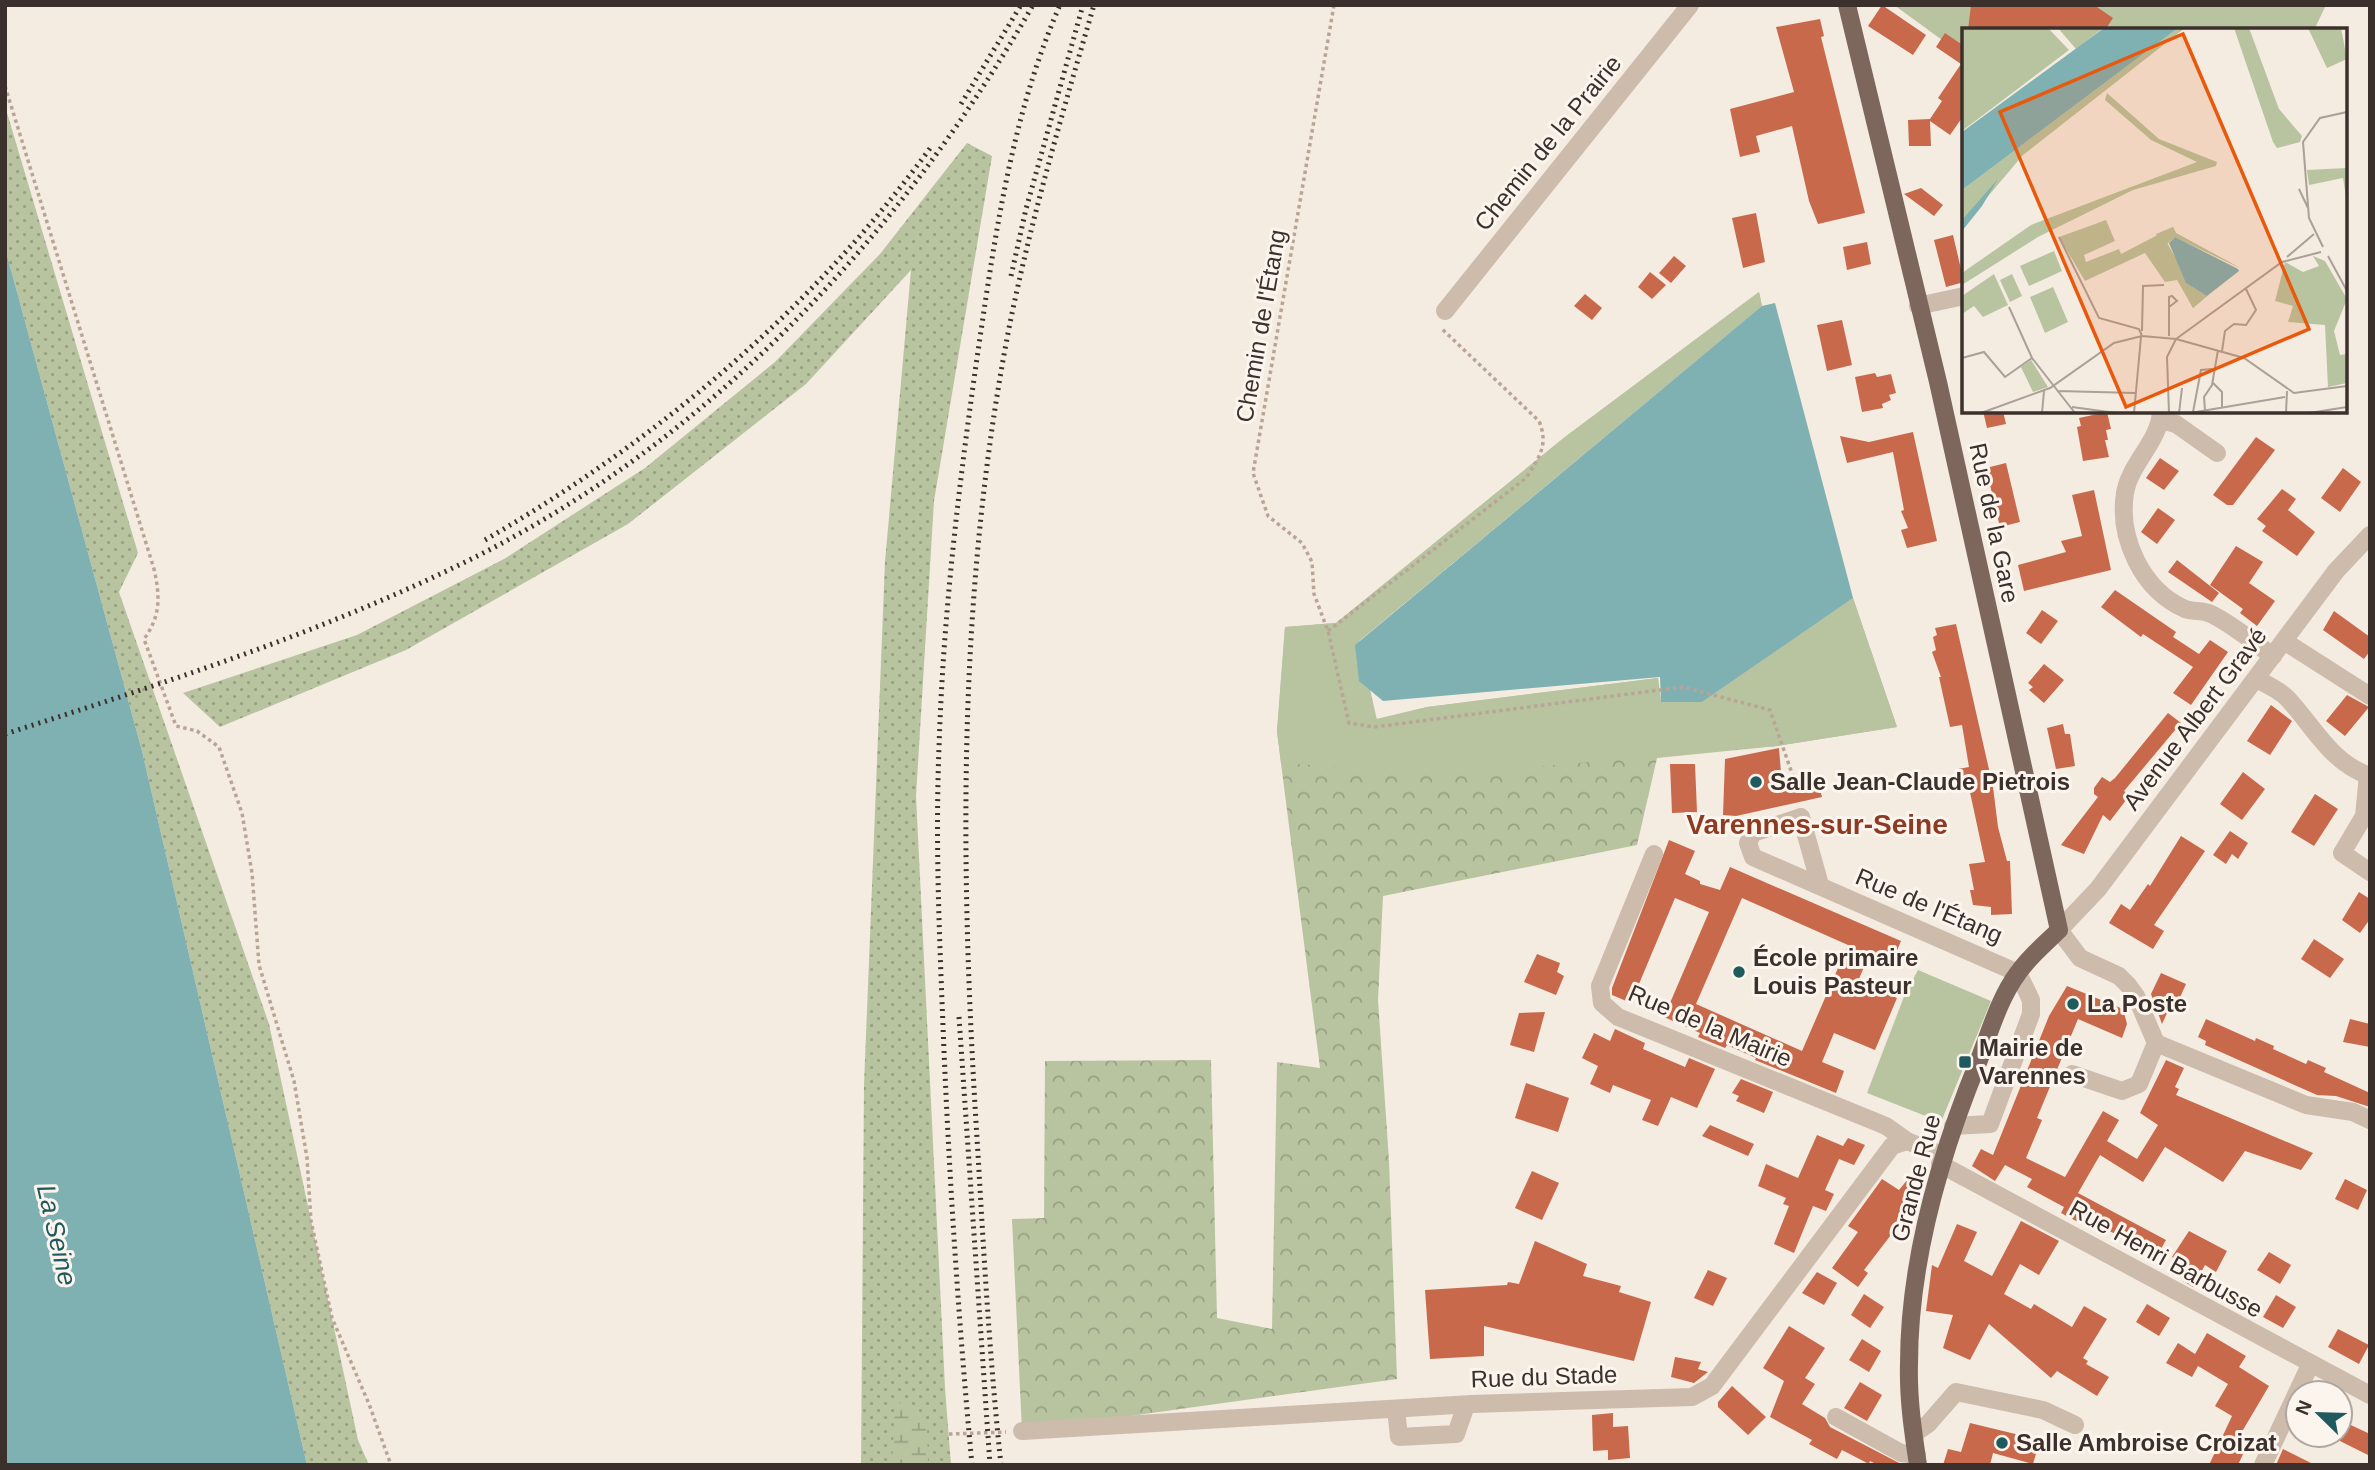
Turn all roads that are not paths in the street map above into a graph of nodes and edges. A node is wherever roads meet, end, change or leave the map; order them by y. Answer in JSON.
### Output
{"nodes":[{"id":1,"x":1690,"y":5,"type":"edge"},
{"id":2,"x":1847,"y":5,"type":"edge"},
{"id":3,"x":1962,"y":296,"type":"edge"},
{"id":4,"x":1918,"y":306,"type":"junction"},
{"id":5,"x":1445,"y":311,"type":"road end"},
{"id":6,"x":2161,"y":415,"type":"edge"},
{"id":7,"x":2217,"y":453,"type":"dead end"},
{"id":8,"x":2370,"y":535,"type":"edge"},
{"id":9,"x":2278,"y":648,"type":"junction"},
{"id":10,"x":2256,"y":679,"type":"junction"},
{"id":11,"x":2370,"y":696,"type":"edge"},
{"id":12,"x":2369,"y":776,"type":"edge"},
{"id":13,"x":1654,"y":854,"type":"dead end"},
{"id":14,"x":2370,"y":872,"type":"edge"},
{"id":15,"x":1820,"y":885,"type":"dead end"},
{"id":16,"x":2059,"y":930,"type":"junction"},
{"id":17,"x":2018,"y":973,"type":"junction"},
{"id":18,"x":2156,"y":1042,"type":"junction"},
{"id":19,"x":2072,"y":1074,"type":"dead end"},
{"id":20,"x":2370,"y":1120,"type":"edge"},
{"id":21,"x":1953,"y":1126,"type":"junction"},
{"id":22,"x":1907,"y":1141,"type":"junction"},
{"id":23,"x":1941,"y":1159,"type":"junction"},
{"id":24,"x":2310,"y":1364,"type":"junction"},
{"id":25,"x":2370,"y":1395,"type":"edge"},
{"id":26,"x":1466,"y":1405,"type":"junction"},
{"id":27,"x":1396,"y":1409,"type":"junction"},
{"id":28,"x":1836,"y":1417,"type":"dead end"},
{"id":29,"x":2076,"y":1425,"type":"dead end"},
{"id":30,"x":1022,"y":1431,"type":"road end"},
{"id":31,"x":1914,"y":1434,"type":"junction"},
{"id":32,"x":1918,"y":1460,"type":"edge"},
{"id":33,"x":2263,"y":1465,"type":"edge"}],
"edges":[{"from":1,"to":5,"type":"street","name":"Chemin de la Prairie"},
{"from":2,"to":4,"type":"main road","name":"Rue de la Gare"},
{"from":3,"to":4,"type":"street"},
{"from":4,"to":16,"type":"main road","name":"Rue de la Gare"},
{"from":6,"to":7,"type":"street"},
{"from":6,"to":9,"type":"street"},
{"from":8,"to":9,"type":"street","name":"Avenue Albert Gravé"},
{"from":9,"to":10,"type":"street","name":"Avenue Albert Gravé"},
{"from":9,"to":11,"type":"street"},
{"from":10,"to":12,"type":"street"},
{"from":10,"to":16,"type":"street","name":"Avenue Albert Gravé"},
{"from":12,"to":14,"type":"street"},
{"from":13,"to":22,"type":"street","name":"Rue de la Mairie"},
{"from":15,"to":17,"type":"street","name":"Rue de l'Étang"},
{"from":16,"to":17,"type":"main road","name":"Grande Rue"},
{"from":16,"to":18,"type":"street"},
{"from":17,"to":21,"type":"main road","name":"Grande Rue"},
{"from":17,"to":21,"type":"street"},
{"from":18,"to":19,"type":"street"},
{"from":18,"to":20,"type":"street"},
{"from":21,"to":23,"type":"main road","name":"Grande Rue"},
{"from":22,"to":23,"type":"street"},
{"from":22,"to":26,"type":"street","name":"Rue du Stade"},
{"from":23,"to":24,"type":"street","name":"Rue Henri Barbusse"},
{"from":23,"to":31,"type":"main road","name":"Grande Rue"},
{"from":24,"to":25,"type":"street","name":"Rue Henri Barbusse"},
{"from":24,"to":33,"type":"street"},
{"from":26,"to":27,"type":"street","name":"Rue du Stade"},
{"from":26,"to":27,"type":"street"},
{"from":27,"to":30,"type":"street","name":"Rue du Stade"},
{"from":28,"to":32,"type":"street"},
{"from":29,"to":31,"type":"street"},
{"from":31,"to":32,"type":"main road","name":"Grande Rue"}]}
